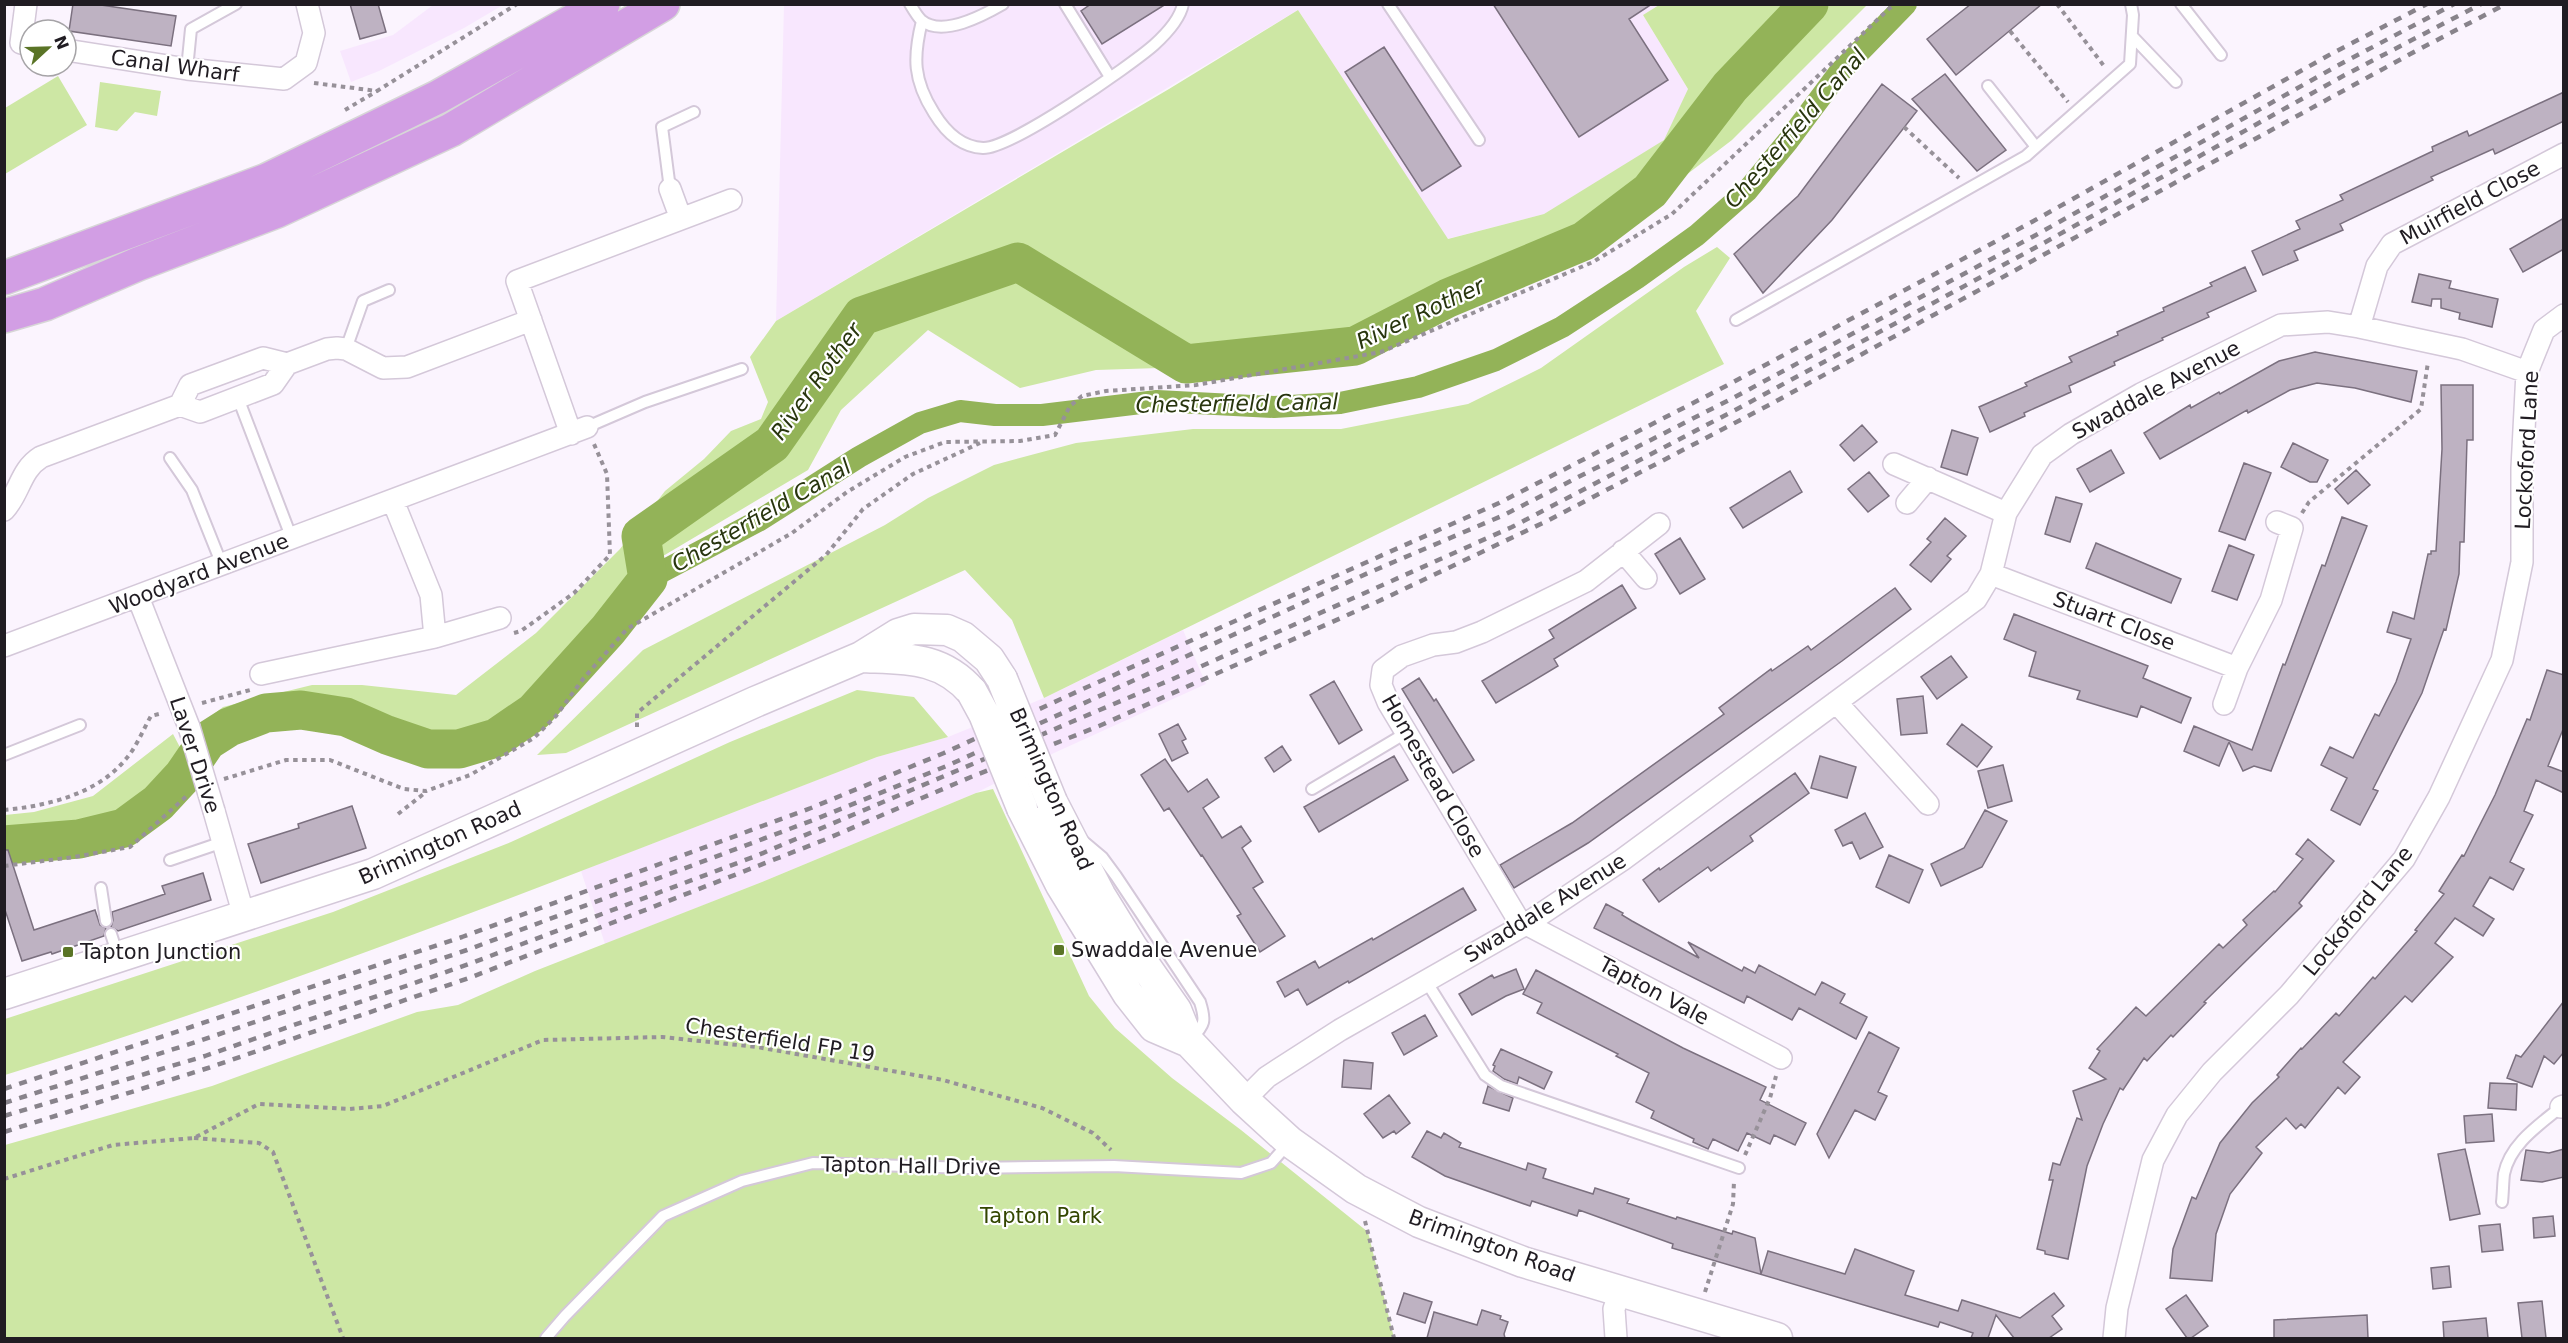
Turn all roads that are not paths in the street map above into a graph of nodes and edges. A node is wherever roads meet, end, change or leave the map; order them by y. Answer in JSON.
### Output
{"nodes":[{"id":1,"x":236,"y":4,"type":"edge"},
{"id":2,"x":307,"y":4,"type":"edge"},
{"id":3,"x":603,"y":4,"type":"edge"},
{"id":4,"x":663,"y":4,"type":"edge"},
{"id":5,"x":910,"y":4,"type":"edge"},
{"id":6,"x":1003,"y":4,"type":"edge"},
{"id":7,"x":1065,"y":4,"type":"edge"},
{"id":8,"x":1183,"y":4,"type":"edge"},
{"id":9,"x":1388,"y":4,"type":"edge"},
{"id":10,"x":2131,"y":4,"type":"edge"},
{"id":11,"x":2181,"y":4,"type":"edge"},
{"id":12,"x":922,"y":21,"type":"junction"},
{"id":13,"x":2132,"y":36,"type":"junction"},
{"id":14,"x":78,"y":52,"type":"edge"},
{"id":15,"x":2221,"y":55,"type":"dead end"},
{"id":16,"x":187,"y":69,"type":"junction"},
{"id":17,"x":1110,"y":77,"type":"junction"},
{"id":18,"x":2176,"y":82,"type":"dead end"},
{"id":19,"x":1988,"y":86,"type":"dead end"},
{"id":20,"x":694,"y":112,"type":"dead end"},
{"id":21,"x":1479,"y":140,"type":"dead end"},
{"id":22,"x":2036,"y":147,"type":"junction"},
{"id":23,"x":2564,"y":153,"type":"edge"},
{"id":24,"x":670,"y":189,"type":"joint"},
{"id":25,"x":731,"y":200,"type":"dead end"},
{"id":26,"x":681,"y":219,"type":"junction"},
{"id":27,"x":4,"y":278,"type":"edge"},
{"id":28,"x":389,"y":290,"type":"dead end"},
{"id":29,"x":2564,"y":315,"type":"edge"},
{"id":30,"x":4,"y":316,"type":"edge"},
{"id":31,"x":531,"y":320,"type":"junction"},
{"id":32,"x":1736,"y":320,"type":"dead end"},
{"id":33,"x":2359,"y":327,"type":"junction"},
{"id":34,"x":346,"y":349,"type":"junction"},
{"id":35,"x":287,"y":364,"type":"junction"},
{"id":36,"x":742,"y":369,"type":"dead end"},
{"id":37,"x":2527,"y":372,"type":"junction"},
{"id":38,"x":238,"y":398,"type":"junction"},
{"id":39,"x":180,"y":405,"type":"junction"},
{"id":40,"x":579,"y":430,"type":"junction"},
{"id":41,"x":170,"y":458,"type":"dead end"},
{"id":42,"x":1894,"y":464,"type":"dead end"},
{"id":43,"x":1928,"y":478,"type":"junction"},
{"id":44,"x":393,"y":501,"type":"junction"},
{"id":45,"x":1907,"y":503,"type":"dead end"},
{"id":46,"x":4,"y":510,"type":"edge"},
{"id":47,"x":2006,"y":513,"type":"junction"},
{"id":48,"x":1659,"y":524,"type":"dead end"},
{"id":49,"x":2285,"y":525,"type":"road end"},
{"id":50,"x":292,"y":539,"type":"junction"},
{"id":51,"x":1623,"y":551,"type":"junction"},
{"id":52,"x":222,"y":566,"type":"junction"},
{"id":53,"x":1990,"y":573,"type":"junction"},
{"id":54,"x":1646,"y":578,"type":"dead end"},
{"id":55,"x":138,"y":597,"type":"junction"},
{"id":56,"x":500,"y":618,"type":"dead end"},
{"id":57,"x":435,"y":637,"type":"junction"},
{"id":58,"x":4,"y":646,"type":"edge"},
{"id":59,"x":861,"y":657,"type":"junction"},
{"id":60,"x":2237,"y":668,"type":"junction"},
{"id":61,"x":261,"y":674,"type":"dead end"},
{"id":62,"x":1836,"y":702,"type":"junction"},
{"id":63,"x":2224,"y":704,"type":"dead end"},
{"id":64,"x":80,"y":724,"type":"dead end"},
{"id":65,"x":1406,"y":733,"type":"junction"},
{"id":66,"x":4,"y":755,"type":"edge"},
{"id":67,"x":1312,"y":789,"type":"dead end"},
{"id":68,"x":1928,"y":804,"type":"dead end"},
{"id":69,"x":223,"y":842,"type":"junction"},
{"id":70,"x":170,"y":860,"type":"dead end"},
{"id":71,"x":101,"y":888,"type":"dead end"},
{"id":72,"x":244,"y":916,"type":"junction"},
{"id":73,"x":106,"y":921,"type":"dead end"},
{"id":74,"x":1524,"y":925,"type":"junction"},
{"id":75,"x":1426,"y":981,"type":"junction"},
{"id":76,"x":4,"y":994,"type":"edge"},
{"id":77,"x":1189,"y":1042,"type":"junction"},
{"id":78,"x":1781,"y":1058,"type":"road end"},
{"id":79,"x":1244,"y":1100,"type":"junction"},
{"id":80,"x":2562,"y":1106,"type":"edge"},
{"id":81,"x":1290,"y":1142,"type":"junction"},
{"id":82,"x":1739,"y":1168,"type":"road end"},
{"id":83,"x":2502,"y":1202,"type":"dead end"},
{"id":84,"x":1620,"y":1291,"type":"junction"},
{"id":85,"x":546,"y":1338,"type":"edge"},
{"id":86,"x":1616,"y":1338,"type":"edge"},
{"id":87,"x":1777,"y":1338,"type":"edge"},
{"id":88,"x":2114,"y":1338,"type":"edge"}],
"edges":[{"from":1,"to":16,"type":"lane"},
{"from":2,"to":16,"type":"street","name":"Canal Wharf"},
{"from":3,"to":27,"type":"highway"},
{"from":4,"to":30,"type":"highway"},
{"from":5,"to":12,"type":"lane"},
{"from":6,"to":12,"type":"lane"},
{"from":7,"to":17,"type":"lane"},
{"from":8,"to":17,"type":"lane"},
{"from":9,"to":21,"type":"lane"},
{"from":10,"to":13,"type":"lane"},
{"from":11,"to":15,"type":"lane"},
{"from":12,"to":17,"type":"lane"},
{"from":13,"to":18,"type":"lane"},
{"from":13,"to":22,"type":"lane"},
{"from":14,"to":16,"type":"street","name":"Canal Wharf"},
{"from":19,"to":22,"type":"lane"},
{"from":20,"to":24,"type":"lane"},
{"from":22,"to":32,"type":"lane"},
{"from":23,"to":33,"type":"street","name":"Muirfield Close"},
{"from":24,"to":26,"type":"street"},
{"from":25,"to":26,"type":"street"},
{"from":26,"to":31,"type":"street"},
{"from":28,"to":34,"type":"lane"},
{"from":29,"to":37,"type":"street","name":"Lockoford Lane"},
{"from":31,"to":34,"type":"street"},
{"from":31,"to":40,"type":"street"},
{"from":33,"to":37,"type":"street","name":"Swaddale Avenue"},
{"from":33,"to":47,"type":"street","name":"Swaddale Avenue"},
{"from":34,"to":35,"type":"street"},
{"from":35,"to":38,"type":"street"},
{"from":35,"to":39,"type":"street"},
{"from":36,"to":40,"type":"lane","name":"Woodyard Avenue"},
{"from":37,"to":88,"type":"street","name":"Lockoford Lane"},
{"from":38,"to":39,"type":"street"},
{"from":38,"to":50,"type":"lane"},
{"from":39,"to":46,"type":"street"},
{"from":40,"to":44,"type":"street","name":"Woodyard Avenue"},
{"from":41,"to":52,"type":"lane"},
{"from":42,"to":43,"type":"street"},
{"from":43,"to":45,"type":"street"},
{"from":43,"to":47,"type":"street"},
{"from":44,"to":50,"type":"street","name":"Woodyard Avenue"},
{"from":44,"to":57,"type":"street"},
{"from":47,"to":53,"type":"street","name":"Swaddale Avenue"},
{"from":48,"to":51,"type":"street","name":"Homestead Close"},
{"from":49,"to":60,"type":"street"},
{"from":50,"to":52,"type":"street","name":"Woodyard Avenue"},
{"from":51,"to":54,"type":"street"},
{"from":51,"to":65,"type":"street","name":"Homestead Close"},
{"from":52,"to":55,"type":"street","name":"Woodyard Avenue"},
{"from":53,"to":60,"type":"street","name":"Stuart Close"},
{"from":53,"to":62,"type":"street","name":"Swaddale Avenue"},
{"from":55,"to":58,"type":"street","name":"Woodyard Avenue"},
{"from":55,"to":69,"type":"street","name":"Laver Drive","bridge":true},
{"from":56,"to":57,"type":"street"},
{"from":57,"to":61,"type":"street"},
{"from":59,"to":72,"type":"main road","name":"Brimington Road"},
{"from":59,"to":77,"type":"main road","name":"Brimington Road","bridge":true},
{"from":59,"to":77,"type":"main road","name":"Brimington Road","bridge":true},
{"from":60,"to":63,"type":"street"},
{"from":62,"to":68,"type":"street"},
{"from":62,"to":74,"type":"street","name":"Swaddale Avenue"},
{"from":64,"to":66,"type":"lane"},
{"from":65,"to":67,"type":"lane"},
{"from":65,"to":74,"type":"street","name":"Homestead Close"},
{"from":69,"to":70,"type":"lane"},
{"from":69,"to":72,"type":"street","name":"Laver Drive"},
{"from":71,"to":73,"type":"lane"},
{"from":72,"to":76,"type":"main road","name":"Brimington Road"},
{"from":74,"to":75,"type":"street","name":"Swaddale Avenue"},
{"from":74,"to":78,"type":"street","name":"Tapton Vale"},
{"from":75,"to":79,"type":"street","name":"Swaddale Avenue"},
{"from":75,"to":82,"type":"lane"},
{"from":77,"to":79,"type":"main road","name":"Brimington Road"},
{"from":79,"to":81,"type":"main road","name":"Brimington Road"},
{"from":80,"to":83,"type":"lane"},
{"from":81,"to":84,"type":"main road","name":"Brimington Road"},
{"from":81,"to":85,"type":"lane","name":"Tapton Hall Drive"},
{"from":84,"to":86,"type":"street"},
{"from":84,"to":87,"type":"main road","name":"Brimington Road"}]}
